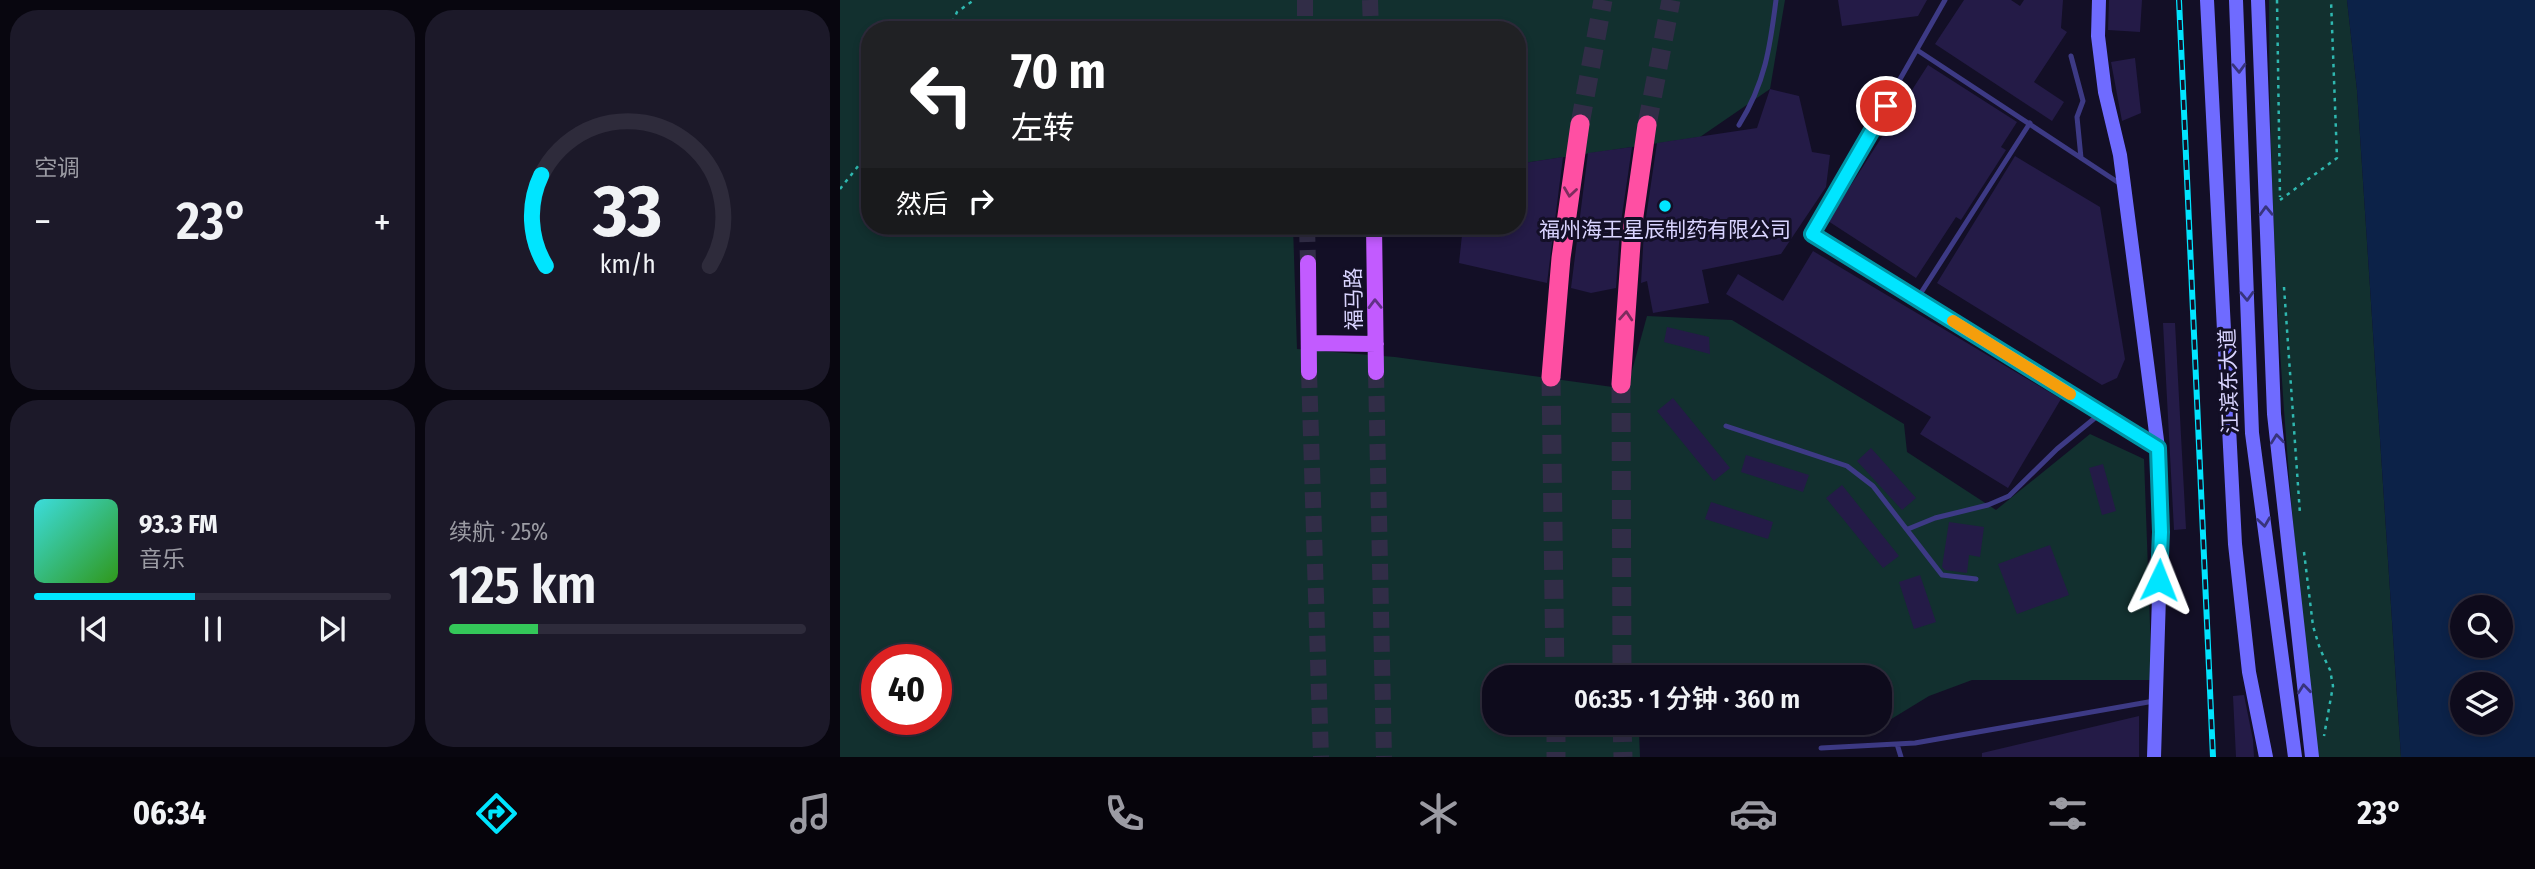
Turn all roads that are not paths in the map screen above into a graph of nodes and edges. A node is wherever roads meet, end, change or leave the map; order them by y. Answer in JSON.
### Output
{"nodes":[{"id":1,"x":1776,"y":0,"type":"edge"},
{"id":2,"x":1945,"y":0,"type":"edge"},
{"id":3,"x":2099,"y":0,"type":"edge"},
{"id":4,"x":2207,"y":0,"type":"edge"},
{"id":5,"x":2236,"y":0,"type":"edge"},
{"id":6,"x":2258,"y":0,"type":"edge"},
{"id":7,"x":1917,"y":50,"type":"junction"},
{"id":8,"x":2071,"y":56,"type":"dead end"},
{"id":9,"x":2031,"y":123,"type":"junction"},
{"id":10,"x":1580,"y":124,"type":"tunnel mouth"},
{"id":11,"x":1647,"y":125,"type":"tunnel mouth"},
{"id":12,"x":1739,"y":125,"type":"dead end"},
{"id":13,"x":2081,"y":158,"type":"junction"},
{"id":14,"x":2125,"y":187,"type":"junction"},
{"id":15,"x":1374,"y":235,"type":"edge"},
{"id":16,"x":1308,"y":262,"type":"tunnel mouth"},
{"id":17,"x":1917,"y":299,"type":"junction"},
{"id":18,"x":1308,"y":343,"type":"junction"},
{"id":19,"x":1376,"y":344,"type":"junction"},
{"id":20,"x":1309,"y":372,"type":"tunnel mouth"},
{"id":21,"x":1376,"y":372,"type":"tunnel mouth"},
{"id":22,"x":1551,"y":377,"type":"tunnel mouth"},
{"id":23,"x":1621,"y":384,"type":"tunnel mouth"},
{"id":24,"x":2101,"y":413,"type":"junction"},
{"id":25,"x":1726,"y":426,"type":"dead end"},
{"id":26,"x":2158,"y":448,"type":"junction"},
{"id":27,"x":1908,"y":529,"type":"junction"},
{"id":28,"x":1976,"y":579,"type":"dead end"},
{"id":29,"x":2154,"y":701,"type":"junction"},
{"id":30,"x":1897,"y":744,"type":"junction"},
{"id":31,"x":1821,"y":748,"type":"dead end"},
{"id":32,"x":1901,"y":757,"type":"edge"},
{"id":33,"x":2154,"y":757,"type":"edge"},
{"id":34,"x":2266,"y":757,"type":"edge"},
{"id":35,"x":2295,"y":757,"type":"edge"},
{"id":36,"x":2312,"y":757,"type":"edge"}],
"edges":[{"from":1,"to":12,"type":"lane"},
{"from":2,"to":7,"type":"lane"},
{"from":3,"to":14,"type":"street"},
{"from":4,"to":34,"type":"street"},
{"from":5,"to":35,"type":"street","name":"江滨东大道","one_way":true},
{"from":36,"to":6,"type":"street","one_way":true},
{"from":7,"to":9,"type":"lane"},
{"from":7,"to":17,"type":"lane"},
{"from":8,"to":13,"type":"lane"},
{"from":9,"to":13,"type":"lane"},
{"from":9,"to":17,"type":"lane"},
{"from":10,"to":22,"type":"highway","one_way":true},
{"from":23,"to":11,"type":"highway","one_way":true},
{"from":13,"to":14,"type":"lane"},
{"from":14,"to":26,"type":"street"},
{"from":19,"to":15,"type":"main road","name":"福马路","one_way":true},
{"from":16,"to":18,"type":"main road"},
{"from":17,"to":24,"type":"lane"},
{"from":18,"to":19,"type":"main road"},
{"from":18,"to":20,"type":"main road"},
{"from":19,"to":21,"type":"main road","name":"福马路"},
{"from":24,"to":26,"type":"lane"},
{"from":24,"to":27,"type":"lane"},
{"from":25,"to":27,"type":"lane"},
{"from":26,"to":29,"type":"street"},
{"from":27,"to":28,"type":"lane"},
{"from":29,"to":30,"type":"lane"},
{"from":29,"to":33,"type":"street"},
{"from":30,"to":31,"type":"lane"},
{"from":30,"to":32,"type":"lane"}]}
